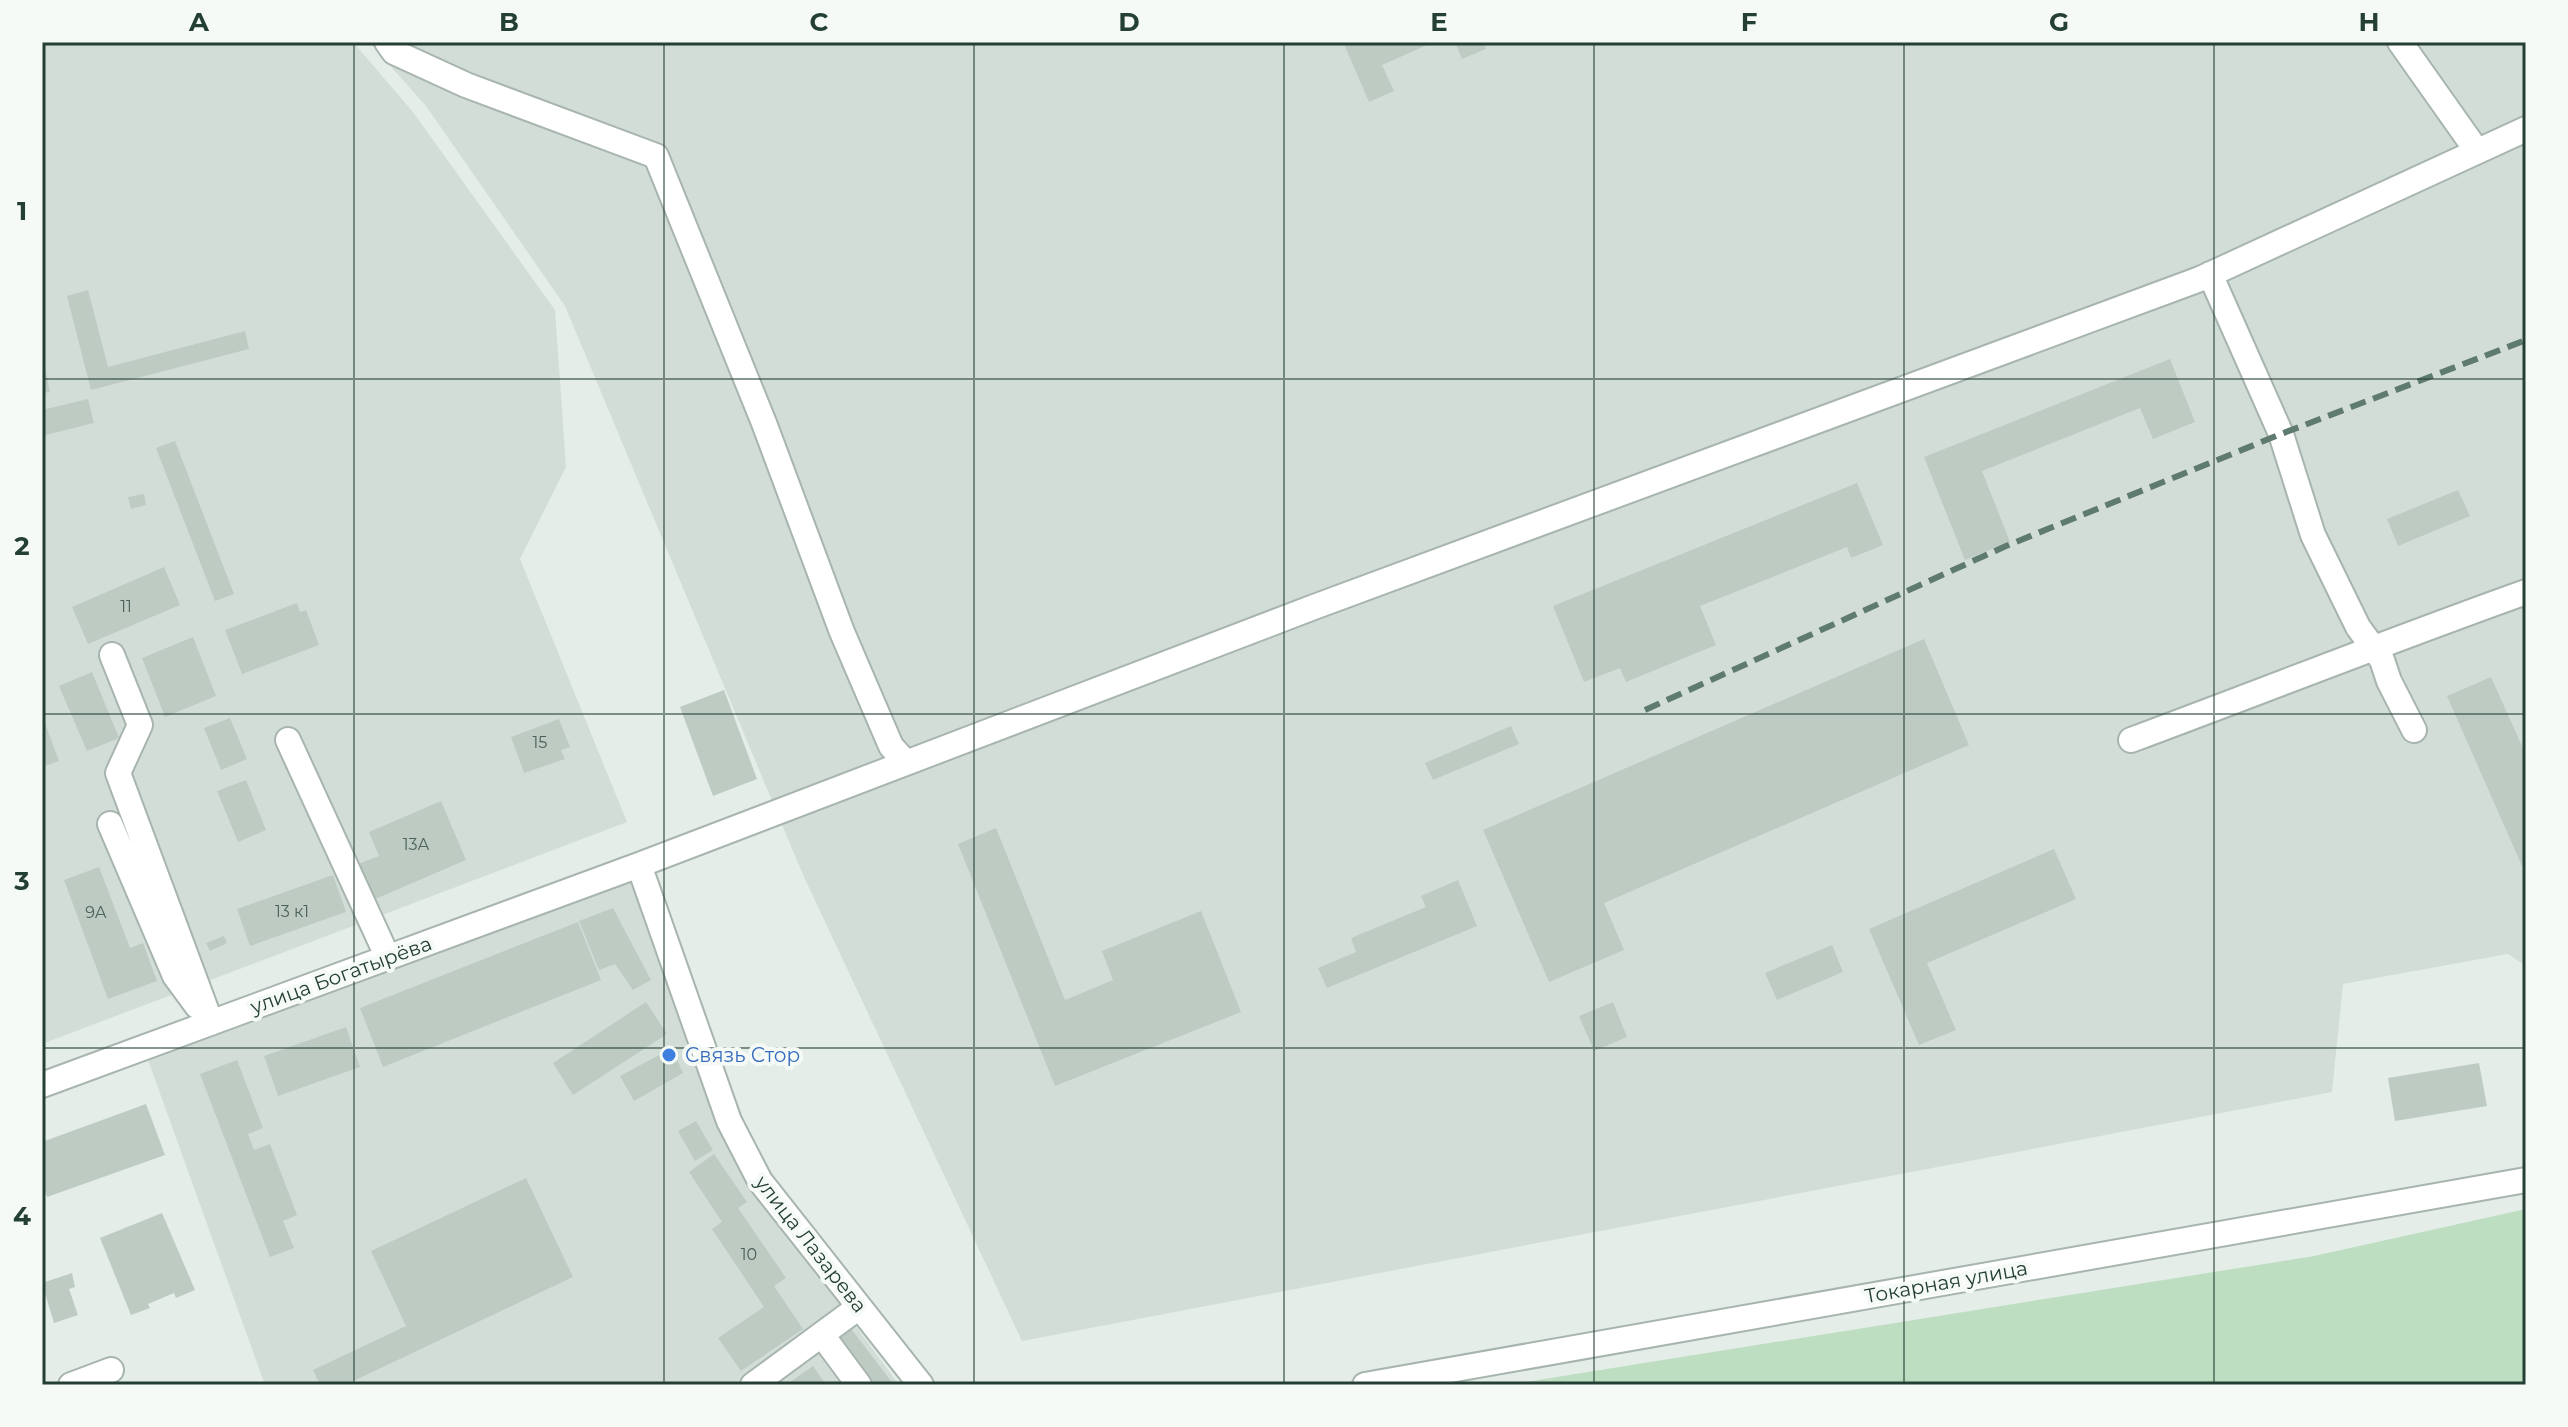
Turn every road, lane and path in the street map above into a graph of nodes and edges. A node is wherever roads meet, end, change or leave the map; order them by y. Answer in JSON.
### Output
{"nodes":[{"id":1,"x":387,"y":42,"type":"edge"},
{"id":2,"x":2400,"y":42,"type":"edge"},
{"id":3,"x":2526,"y":129,"type":"edge"},
{"id":4,"x":2477,"y":151,"type":"junction"},
{"id":5,"x":2210,"y":274,"type":"junction"},
{"id":6,"x":2526,"y":592,"type":"edge"},
{"id":7,"x":2372,"y":646,"type":"junction"},
{"id":8,"x":112,"y":655,"type":"dead end"},
{"id":9,"x":2414,"y":730,"type":"dead end"},
{"id":10,"x":288,"y":740,"type":"dead end"},
{"id":11,"x":2131,"y":740,"type":"dead end"},
{"id":12,"x":906,"y":763,"type":"junction"},
{"id":13,"x":110,"y":824,"type":"dead end"},
{"id":14,"x":639,"y":865,"type":"junction"},
{"id":15,"x":388,"y":958,"type":"junction"},
{"id":16,"x":211,"y":1023,"type":"junction"},
{"id":17,"x":42,"y":1085,"type":"edge"},
{"id":18,"x":2526,"y":1180,"type":"edge"},
{"id":19,"x":859,"y":1307,"type":"junction"},
{"id":20,"x":822,"y":1335,"type":"junction"},
{"id":21,"x":111,"y":1370,"type":"dead end"},
{"id":22,"x":71,"y":1385,"type":"edge"},
{"id":23,"x":753,"y":1385,"type":"edge"},
{"id":24,"x":859,"y":1385,"type":"edge"},
{"id":25,"x":921,"y":1385,"type":"edge"},
{"id":26,"x":1365,"y":1385,"type":"edge"}],
"edges":[{"from":1,"to":12,"type":"street"},
{"from":2,"to":4,"type":"street"},
{"from":3,"to":4,"type":"street","name":"улица Богатырёва"},
{"from":4,"to":5,"type":"street","name":"улица Богатырёва"},
{"from":5,"to":7,"type":"street"},
{"from":5,"to":12,"type":"street","name":"улица Богатырёва"},
{"from":6,"to":7,"type":"street"},
{"from":7,"to":9,"type":"street"},
{"from":7,"to":11,"type":"street"},
{"from":8,"to":16,"type":"street"},
{"from":10,"to":15,"type":"street"},
{"from":12,"to":14,"type":"street","name":"улица Богатырёва"},
{"from":13,"to":16,"type":"street"},
{"from":14,"to":15,"type":"street","name":"улица Богатырёва"},
{"from":14,"to":19,"type":"street","name":"улица Лазарева"},
{"from":15,"to":16,"type":"street","name":"улица Богатырёва"},
{"from":16,"to":17,"type":"street","name":"улица Богатырёва"},
{"from":18,"to":26,"type":"street","name":"Токарная улица"},
{"from":19,"to":20,"type":"street"},
{"from":19,"to":25,"type":"street","name":"улица Лазарева"},
{"from":20,"to":23,"type":"street"},
{"from":20,"to":24,"type":"street"},
{"from":21,"to":22,"type":"street"}]}
